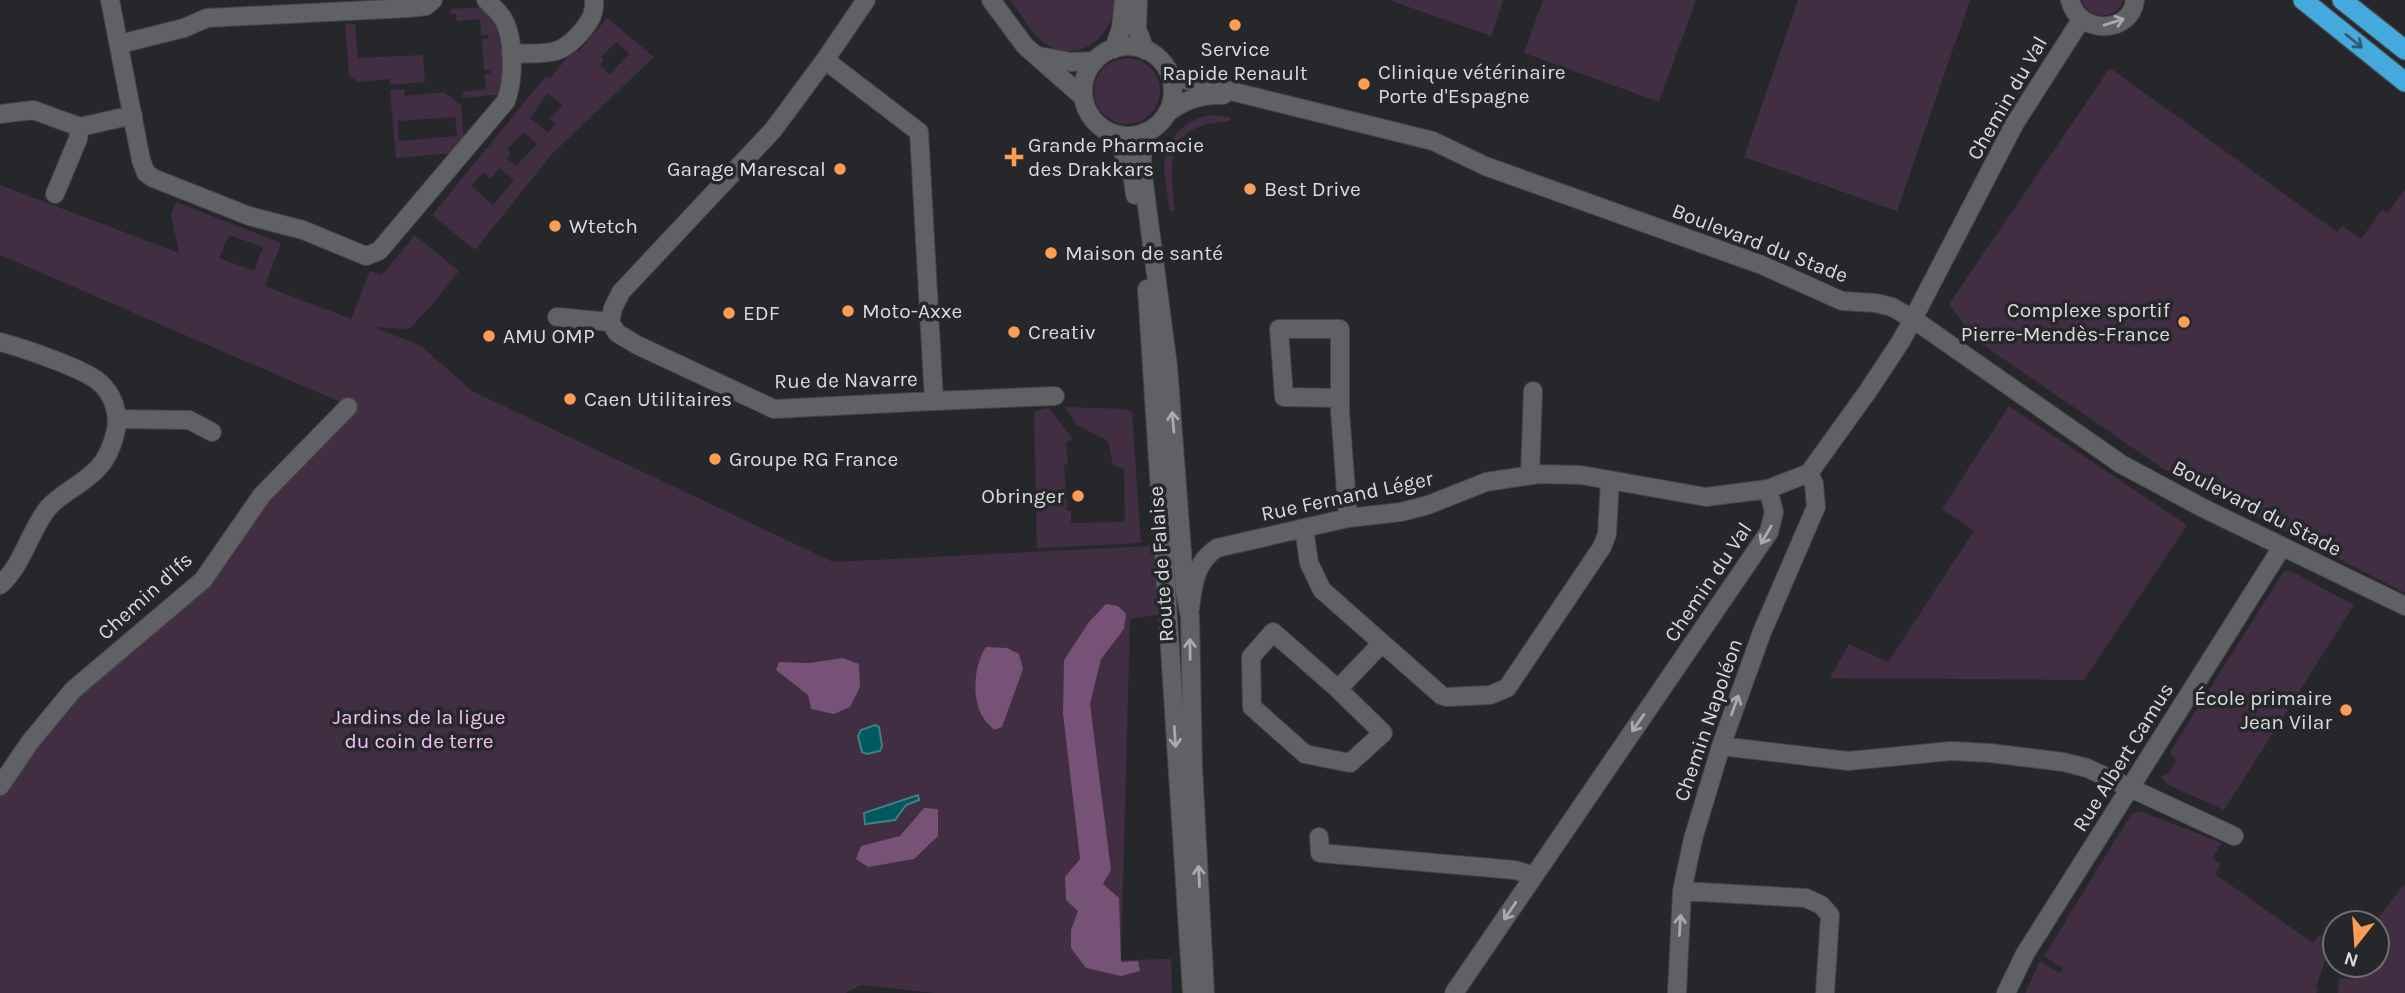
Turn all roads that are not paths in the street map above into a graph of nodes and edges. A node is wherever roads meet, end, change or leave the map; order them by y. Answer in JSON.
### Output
{"nodes":[{"id":1,"x":110,"y":0,"type":"edge"},
{"id":2,"x":433,"y":0,"type":"edge"},
{"id":3,"x":486,"y":0,"type":"edge"},
{"id":4,"x":594,"y":0,"type":"edge"},
{"id":5,"x":866,"y":0,"type":"edge"},
{"id":6,"x":990,"y":0,"type":"edge"},
{"id":7,"x":1124,"y":0,"type":"edge"},
{"id":8,"x":1138,"y":0,"type":"edge"},
{"id":9,"x":2070,"y":0,"type":"edge"},
{"id":10,"x":2136,"y":0,"type":"edge"},
{"id":11,"x":2303,"y":0,"type":"edge"},
{"id":12,"x":2342,"y":0,"type":"edge"},
{"id":13,"x":2081,"y":20,"type":"junction"},
{"id":14,"x":2405,"y":35,"type":"edge"},
{"id":15,"x":120,"y":44,"type":"junction"},
{"id":16,"x":1114,"y":49,"type":"junction"},
{"id":17,"x":1145,"y":50,"type":"junction"},
{"id":18,"x":2405,"y":50,"type":"edge"},
{"id":19,"x":511,"y":54,"type":"junction"},
{"id":20,"x":1038,"y":56,"type":"junction"},
{"id":21,"x":825,"y":60,"type":"junction"},
{"id":22,"x":1095,"y":61,"type":"junction"},
{"id":23,"x":1170,"y":76,"type":"junction"},
{"id":24,"x":2405,"y":82,"type":"edge"},
{"id":25,"x":1248,"y":96,"type":"junction"},
{"id":26,"x":1083,"y":97,"type":"junction"},
{"id":27,"x":1167,"y":113,"type":"junction"},
{"id":28,"x":0,"y":114,"type":"edge"},
{"id":29,"x":133,"y":115,"type":"junction"},
{"id":30,"x":80,"y":127,"type":"junction"},
{"id":31,"x":1145,"y":132,"type":"junction"},
{"id":32,"x":1117,"y":135,"type":"junction"},
{"id":33,"x":55,"y":194,"type":"dead end"},
{"id":34,"x":557,"y":317,"type":"dead end"},
{"id":35,"x":1913,"y":319,"type":"junction"},
{"id":36,"x":610,"y":322,"type":"junction"},
{"id":37,"x":0,"y":342,"type":"edge"},
{"id":38,"x":1533,"y":391,"type":"dead end"},
{"id":39,"x":1055,"y":396,"type":"dead end"},
{"id":40,"x":1340,"y":398,"type":"junction"},
{"id":41,"x":934,"y":401,"type":"junction"},
{"id":42,"x":348,"y":407,"type":"dead end"},
{"id":43,"x":118,"y":419,"type":"junction"},
{"id":44,"x":212,"y":432,"type":"dead end"},
{"id":45,"x":1809,"y":473,"type":"junction"},
{"id":46,"x":1530,"y":475,"type":"junction"},
{"id":47,"x":1610,"y":480,"type":"junction"},
{"id":48,"x":1768,"y":489,"type":"junction"},
{"id":49,"x":1348,"y":518,"type":"junction"},
{"id":50,"x":1304,"y":528,"type":"junction"},
{"id":51,"x":2282,"y":547,"type":"junction"},
{"id":52,"x":0,"y":585,"type":"edge"},
{"id":53,"x":2405,"y":606,"type":"edge"},
{"id":54,"x":1190,"y":617,"type":"junction"},
{"id":55,"x":1382,"y":643,"type":"junction"},
{"id":56,"x":1338,"y":689,"type":"junction"},
{"id":57,"x":1721,"y":746,"type":"junction"},
{"id":58,"x":0,"y":786,"type":"edge"},
{"id":59,"x":2130,"y":789,"type":"junction"},
{"id":60,"x":2234,"y":836,"type":"dead end"},
{"id":61,"x":1319,"y":837,"type":"dead end"},
{"id":62,"x":1534,"y":876,"type":"junction"},
{"id":63,"x":1682,"y":891,"type":"junction"},
{"id":64,"x":1192,"y":993,"type":"edge"},
{"id":65,"x":1205,"y":993,"type":"edge"},
{"id":66,"x":1454,"y":993,"type":"edge"},
{"id":67,"x":1676,"y":993,"type":"edge"},
{"id":68,"x":1825,"y":993,"type":"edge"},
{"id":69,"x":2006,"y":993,"type":"edge"}],
"edges":[{"from":1,"to":15,"type":"street"},
{"from":2,"to":15,"type":"street"},
{"from":3,"to":19,"type":"street"},
{"from":4,"to":19,"type":"street"},
{"from":5,"to":21,"type":"street"},
{"from":6,"to":20,"type":"street"},
{"from":7,"to":16,"type":"street"},
{"from":8,"to":17,"type":"street"},
{"from":9,"to":13,"type":"street"},
{"from":13,"to":10,"type":"street","one_way":true},
{"from":11,"to":24,"type":"highway","one_way":true},
{"from":12,"to":14,"type":"highway"},
{"from":12,"to":18,"type":"highway"},
{"from":13,"to":35,"type":"street","name":"Chemin du Val"},
{"from":15,"to":29,"type":"street"},
{"from":16,"to":17,"type":"street"},
{"from":16,"to":22,"type":"street"},
{"from":17,"to":23,"type":"street"},
{"from":19,"to":29,"type":"street"},
{"from":20,"to":22,"type":"street"},
{"from":20,"to":26,"type":"street"},
{"from":21,"to":36,"type":"street"},
{"from":21,"to":41,"type":"street","name":"Rue de Navarre"},
{"from":22,"to":26,"type":"street"},
{"from":23,"to":25,"type":"street","name":"Boulevard du Stade"},
{"from":23,"to":27,"type":"street"},
{"from":25,"to":27,"type":"street","name":"Boulevard du Stade"},
{"from":25,"to":35,"type":"street","name":"Boulevard du Stade"},
{"from":26,"to":32,"type":"street"},
{"from":27,"to":31,"type":"street"},
{"from":28,"to":30,"type":"street"},
{"from":29,"to":30,"type":"street"},
{"from":30,"to":33,"type":"street"},
{"from":31,"to":32,"type":"street"},
{"from":54,"to":31,"type":"street","name":"Route de Falaise","one_way":true},
{"from":32,"to":64,"type":"street","name":"Route de Falaise","one_way":true},
{"from":34,"to":36,"type":"street"},
{"from":35,"to":45,"type":"street","name":"Chemin du Val"},
{"from":35,"to":51,"type":"street","name":"Boulevard du Stade"},
{"from":36,"to":41,"type":"street","name":"Rue de Navarre"},
{"from":37,"to":43,"type":"street"},
{"from":38,"to":46,"type":"street"},
{"from":39,"to":41,"type":"street"},
{"from":40,"to":40,"type":"street"},
{"from":40,"to":49,"type":"street"},
{"from":42,"to":58,"type":"street","name":"Chemin d'Ifs"},
{"from":43,"to":44,"type":"street"},
{"from":43,"to":52,"type":"street"},
{"from":45,"to":48,"type":"street"},
{"from":57,"to":45,"type":"street","name":"Chemin Napoléon","one_way":true},
{"from":46,"to":47,"type":"street","name":"Rue Fernand Léger"},
{"from":46,"to":49,"type":"street","name":"Rue Fernand Léger"},
{"from":47,"to":48,"type":"street","name":"Rue Fernand Léger"},
{"from":47,"to":55,"type":"street"},
{"from":48,"to":62,"type":"street","name":"Chemin du Val","one_way":true},
{"from":49,"to":50,"type":"street","name":"Rue Fernand Léger"},
{"from":50,"to":54,"type":"street","name":"Rue Fernand Léger"},
{"from":50,"to":55,"type":"street"},
{"from":51,"to":53,"type":"street","name":"Boulevard du Stade"},
{"from":51,"to":59,"type":"street","name":"Rue Albert Camus"},
{"from":65,"to":54,"type":"street","name":"Route de Falaise","one_way":true},
{"from":55,"to":56,"type":"street"},
{"from":56,"to":56,"type":"street"},
{"from":57,"to":59,"type":"street"},
{"from":57,"to":63,"type":"street","name":"Chemin Napoléon"},
{"from":59,"to":60,"type":"street"},
{"from":59,"to":69,"type":"street","name":"Rue Albert Camus"},
{"from":61,"to":62,"type":"street"},
{"from":62,"to":66,"type":"street","name":"Chemin du Val","one_way":true},
{"from":67,"to":63,"type":"street","name":"Chemin Napoléon","one_way":true},
{"from":63,"to":68,"type":"street"}]}
